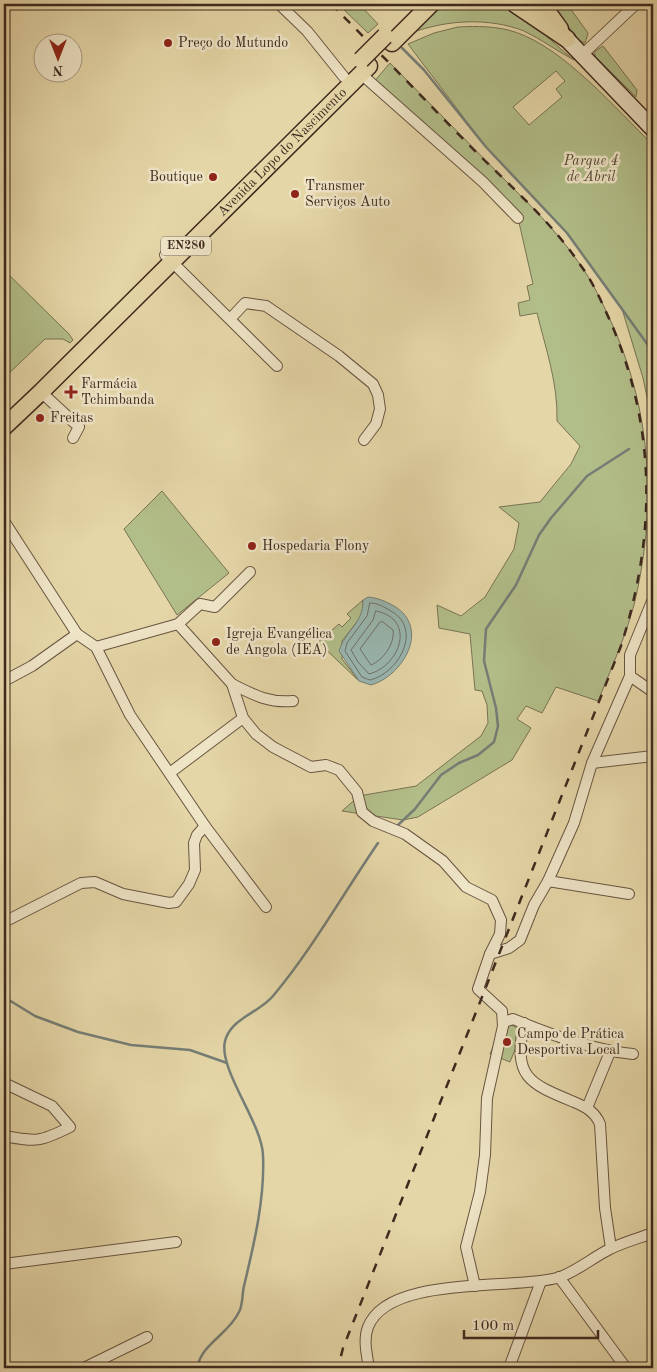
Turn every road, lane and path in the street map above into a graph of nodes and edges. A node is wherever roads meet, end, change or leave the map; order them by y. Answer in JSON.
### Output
{"nodes":[{"id":1,"x":279,"y":4,"type":"edge"},
{"id":2,"x":514,"y":4,"type":"edge"},
{"id":3,"x":636,"y":4,"type":"edge"},
{"id":4,"x":427,"y":5,"type":"edge"},
{"id":5,"x":536,"y":6,"type":"edge"},
{"id":6,"x":566,"y":39,"type":"junction"},
{"id":7,"x":582,"y":55,"type":"junction"},
{"id":8,"x":363,"y":66,"type":"junction"},
{"id":9,"x":344,"y":77,"type":"junction"},
{"id":10,"x":653,"y":129,"type":"edge"},
{"id":11,"x":518,"y":218,"type":"dead end"},
{"id":12,"x":168,"y":259,"type":"junction"},
{"id":13,"x":231,"y":318,"type":"junction"},
{"id":14,"x":277,"y":366,"type":"dead end"},
{"id":15,"x":41,"y":392,"type":"junction"},
{"id":16,"x":4,"y":414,"type":"edge"},
{"id":17,"x":4,"y":427,"type":"edge"},
{"id":18,"x":73,"y":438,"type":"dead end"},
{"id":19,"x":364,"y":440,"type":"dead end"},
{"id":20,"x":4,"y":521,"type":"edge"},
{"id":21,"x":250,"y":572,"type":"dead end"},
{"id":22,"x":653,"y":600,"type":"edge"},
{"id":23,"x":178,"y":624,"type":"junction"},
{"id":24,"x":77,"y":634,"type":"junction"},
{"id":25,"x":96,"y":647,"type":"junction"},
{"id":26,"x":630,"y":676,"type":"junction"},
{"id":27,"x":4,"y":681,"type":"edge"},
{"id":28,"x":232,"y":684,"type":"junction"},
{"id":29,"x":653,"y":692,"type":"edge"},
{"id":30,"x":293,"y":701,"type":"dead end"},
{"id":31,"x":244,"y":718,"type":"junction"},
{"id":32,"x":653,"y":756,"type":"edge"},
{"id":33,"x":592,"y":763,"type":"junction"},
{"id":34,"x":171,"y":772,"type":"junction"},
{"id":35,"x":205,"y":826,"type":"junction"},
{"id":36,"x":548,"y":881,"type":"junction"},
{"id":37,"x":629,"y":894,"type":"dead end"},
{"id":38,"x":266,"y":907,"type":"dead end"},
{"id":39,"x":4,"y":922,"type":"edge"},
{"id":40,"x":490,"y":954,"type":"junction"},
{"id":41,"x":524,"y":1023,"type":"junction"},
{"id":42,"x":503,"y":1026,"type":"junction"},
{"id":43,"x":610,"y":1052,"type":"junction"},
{"id":44,"x":633,"y":1054,"type":"dead end"},
{"id":45,"x":4,"y":1083,"type":"edge"},
{"id":46,"x":586,"y":1108,"type":"junction"},
{"id":47,"x":4,"y":1136,"type":"edge"},
{"id":48,"x":653,"y":1233,"type":"edge"},
{"id":49,"x":176,"y":1242,"type":"dead end"},
{"id":50,"x":611,"y":1248,"type":"junction"},
{"id":51,"x":4,"y":1264,"type":"edge"},
{"id":52,"x":559,"y":1277,"type":"junction"},
{"id":53,"x":541,"y":1281,"type":"junction"},
{"id":54,"x":475,"y":1286,"type":"junction"},
{"id":55,"x":147,"y":1337,"type":"dead end"},
{"id":56,"x":84,"y":1368,"type":"edge"},
{"id":57,"x":369,"y":1368,"type":"edge"},
{"id":58,"x":509,"y":1368,"type":"edge"},
{"id":59,"x":626,"y":1368,"type":"edge"}],
"edges":[{"from":1,"to":9,"type":"street"},
{"from":2,"to":6,"type":"main road"},
{"from":3,"to":7,"type":"street"},
{"from":4,"to":8,"type":"main road","name":"Avenida Lopo do Nascimento","number":"EN280","bridge":true},
{"from":5,"to":6,"type":"main road"},
{"from":6,"to":7,"type":"main road"},
{"from":7,"to":10,"type":"main road"},
{"from":8,"to":9,"type":"main road","name":"Avenida Lopo do Nascimento","number":"EN280"},
{"from":8,"to":11,"type":"street"},
{"from":8,"to":12,"type":"main road","name":"Avenida Lopo do Nascimento","number":"EN280"},
{"from":9,"to":12,"type":"main road","name":"Avenida Lopo do Nascimento","number":"EN280"},
{"from":12,"to":13,"type":"street"},
{"from":12,"to":15,"type":"main road","name":"Avenida Lopo do Nascimento","number":"EN280"},
{"from":12,"to":16,"type":"main road","name":"Avenida Lopo do Nascimento","number":"EN280"},
{"from":13,"to":14,"type":"street"},
{"from":13,"to":19,"type":"street"},
{"from":15,"to":17,"type":"main road","name":"Avenida Lopo do Nascimento","number":"EN280"},
{"from":15,"to":18,"type":"street"},
{"from":20,"to":24,"type":"street"},
{"from":21,"to":23,"type":"street"},
{"from":22,"to":26,"type":"street"},
{"from":23,"to":25,"type":"street"},
{"from":23,"to":28,"type":"street"},
{"from":24,"to":25,"type":"street"},
{"from":24,"to":27,"type":"street"},
{"from":25,"to":34,"type":"street"},
{"from":26,"to":29,"type":"street"},
{"from":26,"to":33,"type":"street"},
{"from":28,"to":30,"type":"street"},
{"from":28,"to":31,"type":"street"},
{"from":31,"to":34,"type":"street"},
{"from":31,"to":40,"type":"street"},
{"from":32,"to":33,"type":"street"},
{"from":33,"to":36,"type":"street"},
{"from":34,"to":35,"type":"street"},
{"from":35,"to":38,"type":"street"},
{"from":35,"to":39,"type":"street"},
{"from":36,"to":37,"type":"street"},
{"from":36,"to":40,"type":"street"},
{"from":40,"to":42,"type":"street"},
{"from":41,"to":42,"type":"street"},
{"from":41,"to":43,"type":"street"},
{"from":41,"to":46,"type":"street"},
{"from":42,"to":54,"type":"street"},
{"from":43,"to":44,"type":"street"},
{"from":43,"to":46,"type":"street"},
{"from":45,"to":47,"type":"street"},
{"from":46,"to":50,"type":"street"},
{"from":48,"to":50,"type":"street"},
{"from":49,"to":51,"type":"street"},
{"from":50,"to":52,"type":"street"},
{"from":52,"to":53,"type":"street"},
{"from":52,"to":59,"type":"street"},
{"from":53,"to":54,"type":"street"},
{"from":53,"to":58,"type":"street"},
{"from":54,"to":57,"type":"street"},
{"from":55,"to":56,"type":"street"}]}
